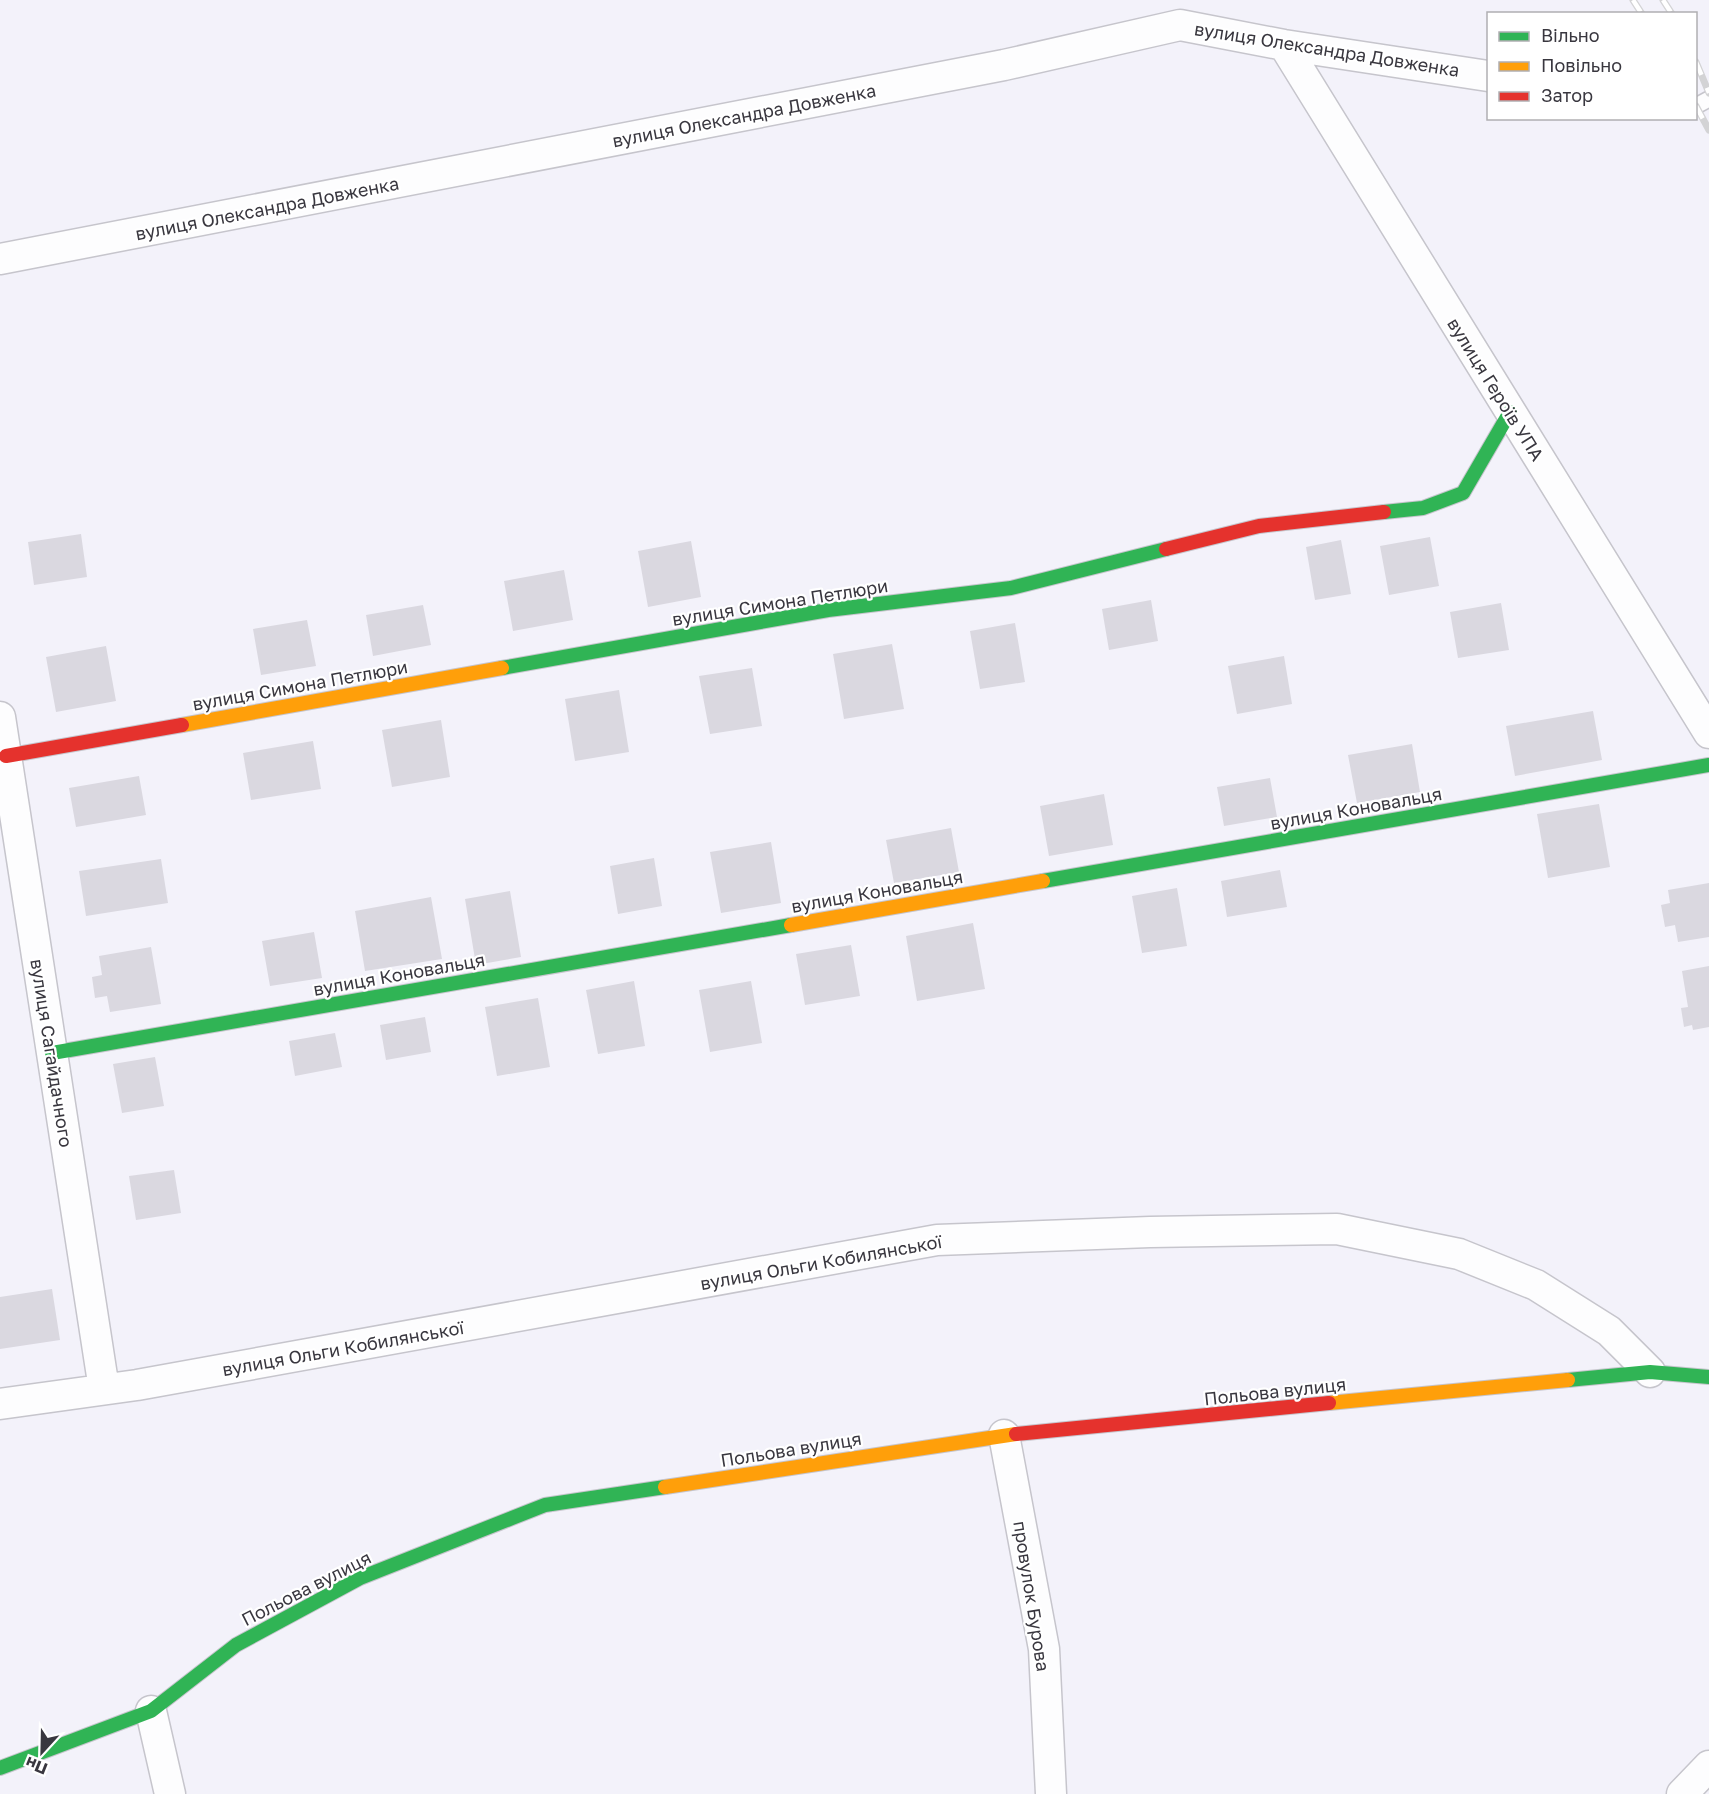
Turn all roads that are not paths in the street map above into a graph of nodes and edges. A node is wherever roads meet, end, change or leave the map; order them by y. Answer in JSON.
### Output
{"nodes":[{"id":1,"x":1284,"y":45,"type":"junction"},
{"id":2,"x":1487,"y":76,"type":"edge"},
{"id":3,"x":0,"y":259,"type":"edge"},
{"id":4,"x":1510,"y":412,"type":"junction"},
{"id":5,"x":0,"y":717,"type":"edge"},
{"id":6,"x":1709,"y":732,"type":"edge"},
{"id":7,"x":6,"y":756,"type":"junction"},
{"id":8,"x":1709,"y":765,"type":"edge"},
{"id":9,"x":52,"y":1053,"type":"junction"},
{"id":10,"x":1650,"y":1372,"type":"junction"},
{"id":11,"x":1709,"y":1377,"type":"edge"},
{"id":12,"x":104,"y":1389,"type":"junction"},
{"id":13,"x":0,"y":1404,"type":"edge"},
{"id":14,"x":1004,"y":1435,"type":"junction"},
{"id":15,"x":151,"y":1711,"type":"junction"},
{"id":16,"x":1709,"y":1766,"type":"edge"},
{"id":17,"x":0,"y":1768,"type":"edge"},
{"id":18,"x":170,"y":1794,"type":"edge"},
{"id":19,"x":1051,"y":1794,"type":"edge"},
{"id":20,"x":1682,"y":1794,"type":"edge"}],
"edges":[{"from":1,"to":2,"type":"street","name":"вулиця Олександра Довженка"},
{"from":1,"to":3,"type":"street","name":"вулиця Олександра Довженка"},
{"from":1,"to":4,"type":"street","name":"вулиця Героїв УПА"},
{"from":4,"to":6,"type":"street","name":"вулиця Героїв УПА"},
{"from":4,"to":7,"type":"street","name":"вулиця Симона Петлюри"},
{"from":5,"to":7,"type":"street","name":"вулиця Сагайдачного"},
{"from":7,"to":9,"type":"street","name":"вулиця Сагайдачного"},
{"from":8,"to":9,"type":"street","name":"вулиця Коновальця"},
{"from":9,"to":12,"type":"street","name":"вулиця Сагайдачного"},
{"from":10,"to":11,"type":"street","name":"Польова вулиця"},
{"from":10,"to":12,"type":"street","name":"вулиця Ольги Кобилянської"},
{"from":10,"to":14,"type":"street","name":"Польова вулиця"},
{"from":12,"to":13,"type":"street","name":"вулиця Ольги Кобилянської"},
{"from":14,"to":15,"type":"street","name":"Польова вулиця"},
{"from":14,"to":19,"type":"street","name":"провулок Бурова"},
{"from":15,"to":17,"type":"street","name":"Польова вулиця"},
{"from":15,"to":18,"type":"street"},
{"from":16,"to":20,"type":"street"}]}
